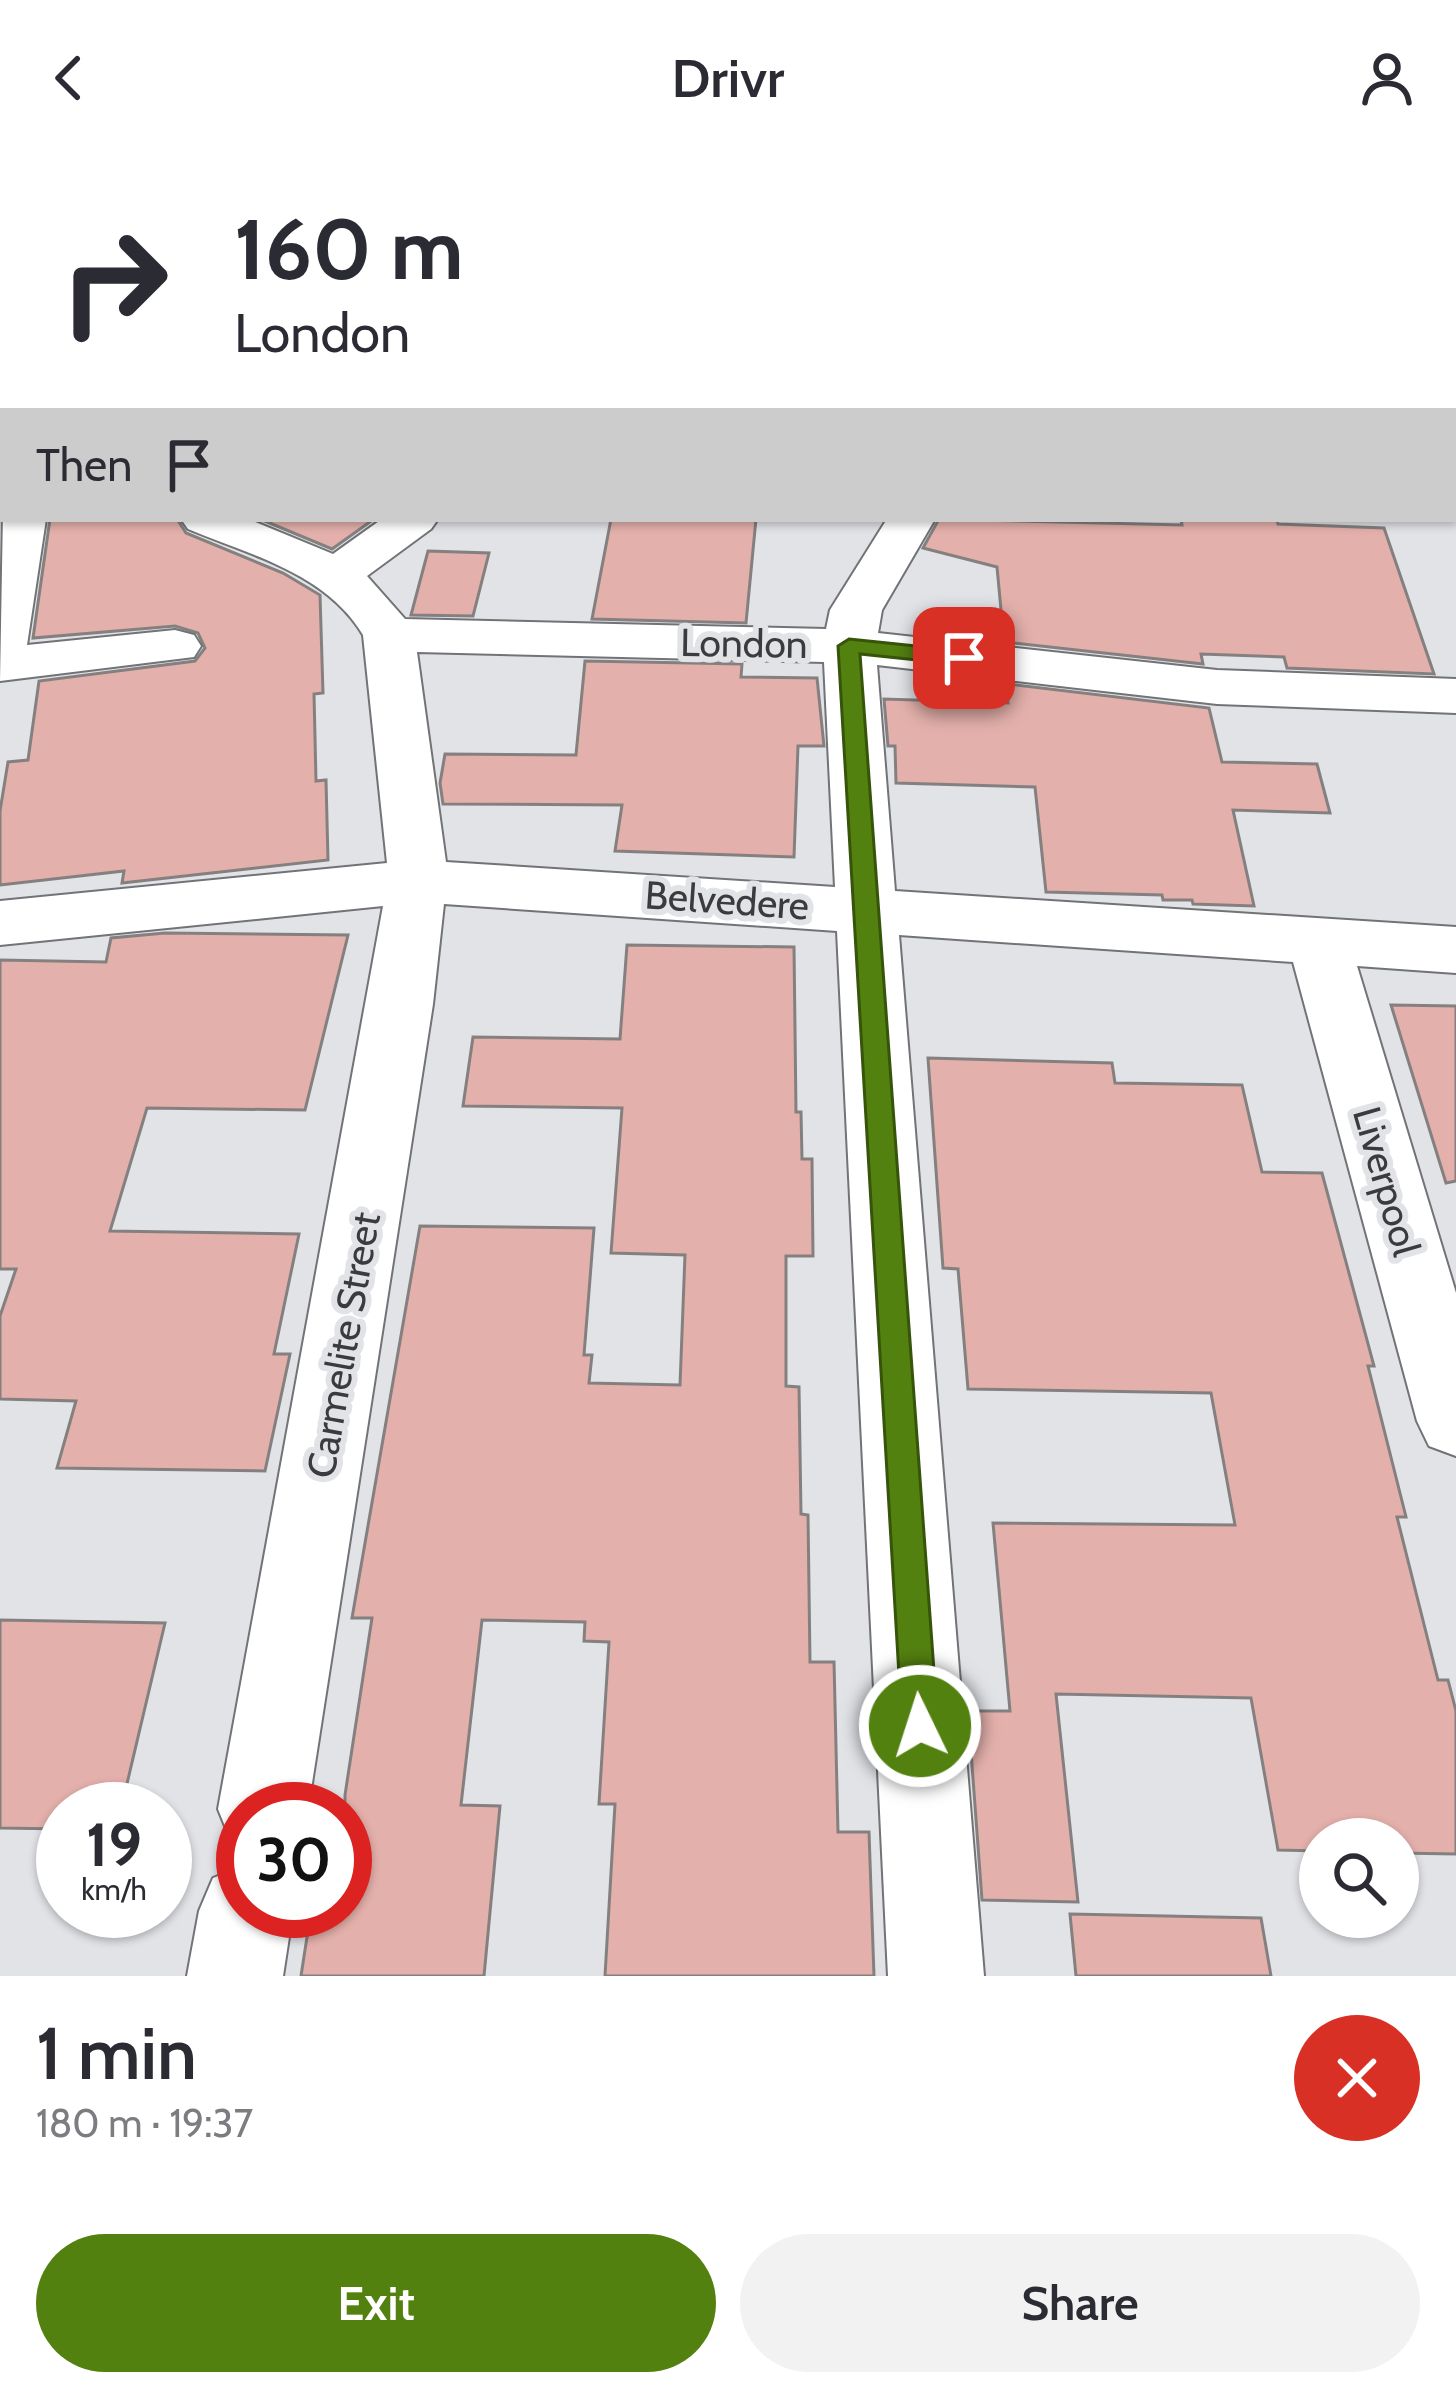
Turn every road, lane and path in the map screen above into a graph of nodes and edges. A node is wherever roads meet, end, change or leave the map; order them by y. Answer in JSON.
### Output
{"nodes":[{"id":1,"x":21,"y":522,"type":"edge"},
{"id":2,"x":212,"y":522,"type":"edge"},
{"id":3,"x":410,"y":522,"type":"edge"},
{"id":4,"x":909,"y":522,"type":"edge"},
{"id":5,"x":337,"y":574,"type":"junction"},
{"id":6,"x":389,"y":635,"type":"junction"},
{"id":7,"x":175,"y":646,"type":"dead end"},
{"id":8,"x":849,"y":646,"type":"junction"},
{"id":9,"x":0,"y":648,"type":"edge"},
{"id":10,"x":0,"y":664,"type":"edge"},
{"id":11,"x":1456,"y":696,"type":"edge"},
{"id":12,"x":417,"y":880,"type":"junction"},
{"id":13,"x":868,"y":909,"type":"junction"},
{"id":14,"x":0,"y":923,"type":"edge"},
{"id":15,"x":1318,"y":941,"type":"junction"},
{"id":16,"x":1456,"y":950,"type":"edge"},
{"id":17,"x":1456,"y":1421,"type":"edge"},
{"id":18,"x":268,"y":1782,"type":"edge"},
{"id":19,"x":241,"y":1938,"type":"edge"},
{"id":20,"x":235,"y":1976,"type":"edge"},
{"id":21,"x":936,"y":1976,"type":"edge"}],
"edges":[{"from":1,"to":9,"type":"street"},
{"from":2,"to":5,"type":"street"},
{"from":3,"to":5,"type":"street"},
{"from":4,"to":8,"type":"street"},
{"from":5,"to":6,"type":"street"},
{"from":6,"to":8,"type":"street","name":"London"},
{"from":6,"to":12,"type":"street","name":"Carmelite Street"},
{"from":7,"to":10,"type":"street"},
{"from":8,"to":11,"type":"street","name":"London"},
{"from":8,"to":13,"type":"street"},
{"from":12,"to":13,"type":"street","name":"Belvedere"},
{"from":12,"to":14,"type":"street","name":"Belvedere"},
{"from":12,"to":18,"type":"street","name":"Carmelite Street"},
{"from":13,"to":15,"type":"street","name":"Belvedere"},
{"from":13,"to":21,"type":"street"},
{"from":15,"to":16,"type":"street","name":"Belvedere"},
{"from":15,"to":17,"type":"street","name":"Liverpool"},
{"from":19,"to":20,"type":"street"}]}
